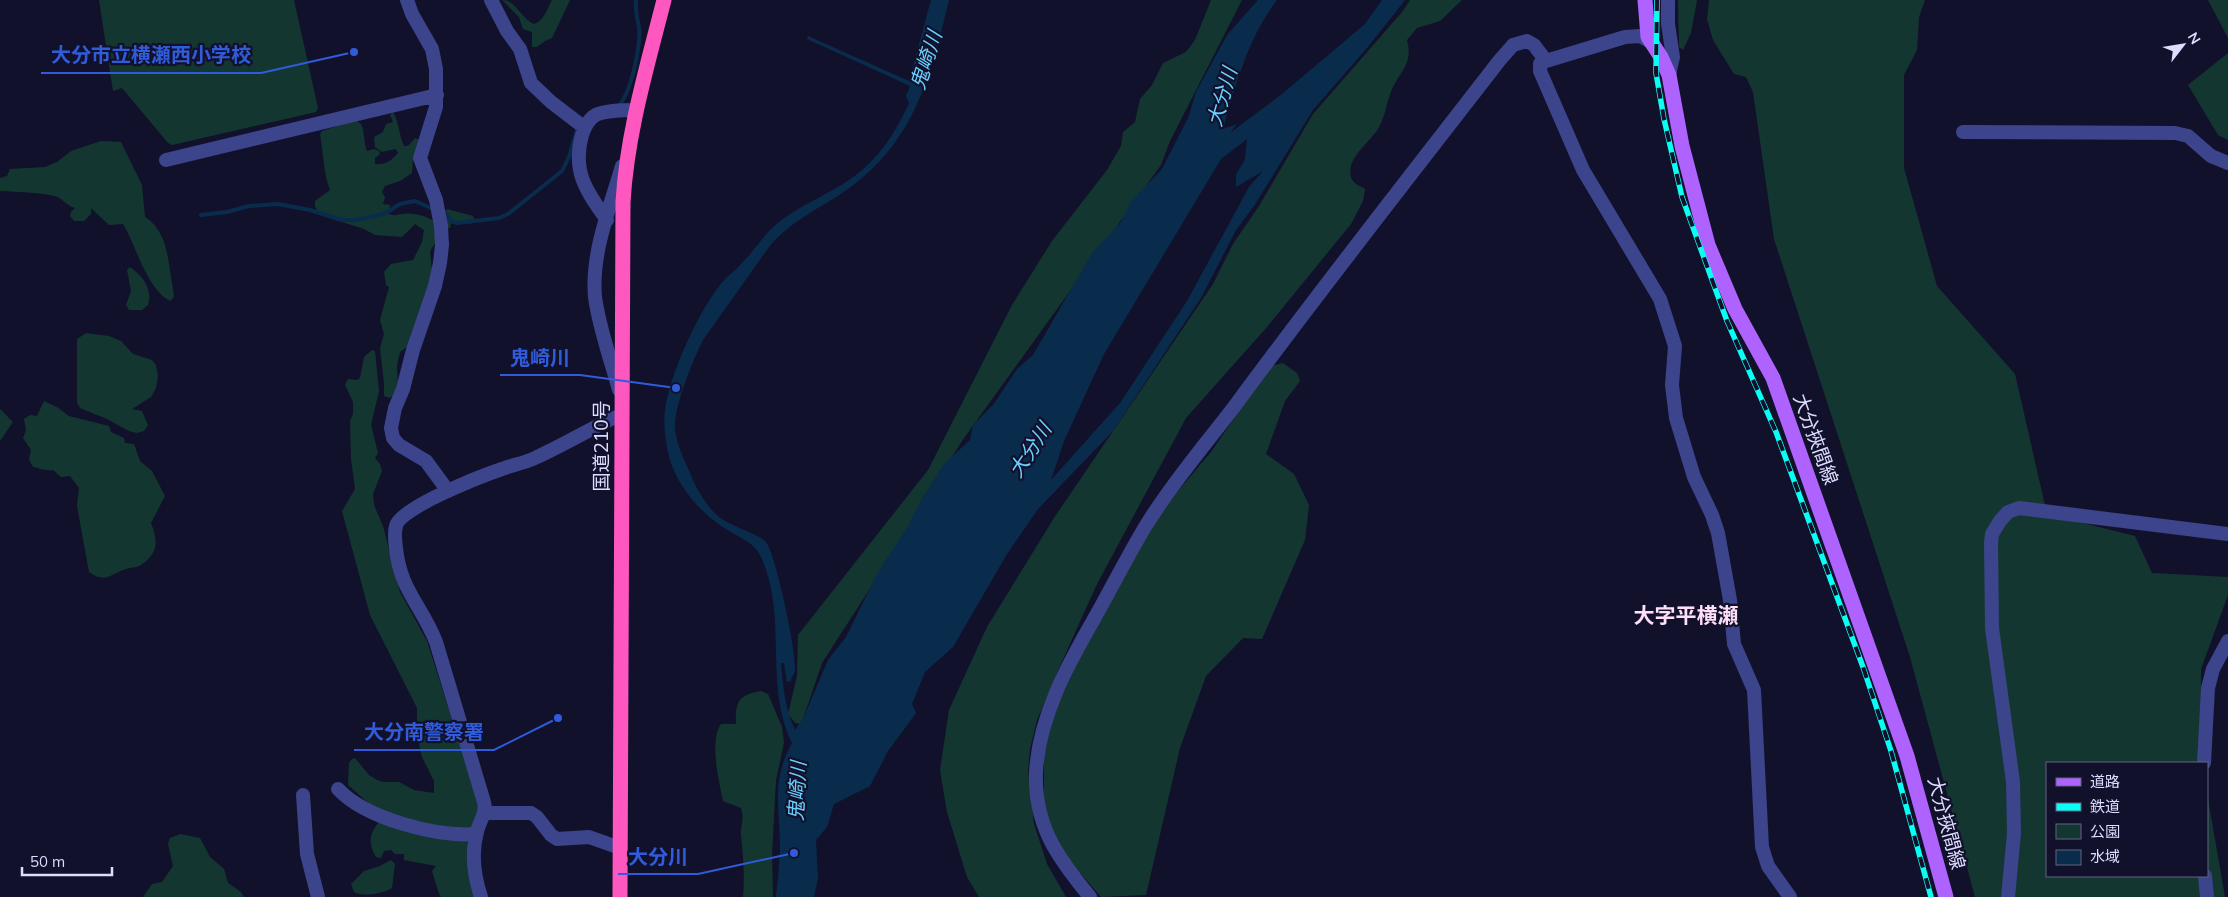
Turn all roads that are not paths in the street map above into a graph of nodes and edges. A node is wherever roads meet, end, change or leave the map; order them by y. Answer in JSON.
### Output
{"nodes":[{"id":1,"x":407,"y":0,"type":"edge"},
{"id":2,"x":490,"y":0,"type":"edge"},
{"id":3,"x":664,"y":0,"type":"edge"},
{"id":4,"x":1645,"y":0,"type":"edge"},
{"id":5,"x":1668,"y":0,"type":"edge"},
{"id":6,"x":1649,"y":41,"type":"junction"},
{"id":7,"x":1546,"y":61,"type":"junction"},
{"id":8,"x":1669,"y":75,"type":"junction"},
{"id":9,"x":437,"y":95,"type":"junction"},
{"id":10,"x":637,"y":110,"type":"junction"},
{"id":11,"x":585,"y":128,"type":"junction"},
{"id":12,"x":1963,"y":132,"type":"dead end"},
{"id":13,"x":631,"y":134,"type":"junction"},
{"id":14,"x":166,"y":160,"type":"dead end"},
{"id":15,"x":2228,"y":163,"type":"edge"},
{"id":16,"x":607,"y":220,"type":"junction"},
{"id":17,"x":621,"y":398,"type":"junction"},
{"id":18,"x":621,"y":417,"type":"junction"},
{"id":19,"x":448,"y":491,"type":"junction"},
{"id":20,"x":2228,"y":534,"type":"edge"},
{"id":21,"x":2228,"y":641,"type":"edge"},
{"id":22,"x":2204,"y":762,"type":"edge"},
{"id":23,"x":338,"y":790,"type":"dead end"},
{"id":24,"x":303,"y":795,"type":"dead end"},
{"id":25,"x":485,"y":813,"type":"junction"},
{"id":26,"x":476,"y":834,"type":"junction"},
{"id":27,"x":620,"y":848,"type":"junction"},
{"id":28,"x":2205,"y":877,"type":"edge"},
{"id":29,"x":318,"y":897,"type":"edge"},
{"id":30,"x":481,"y":897,"type":"edge"},
{"id":31,"x":620,"y":897,"type":"edge"},
{"id":32,"x":1090,"y":897,"type":"edge"},
{"id":33,"x":1790,"y":897,"type":"edge"},
{"id":34,"x":1946,"y":897,"type":"edge"},
{"id":35,"x":2008,"y":897,"type":"edge"},
{"id":36,"x":2207,"y":897,"type":"edge"}],
"edges":[{"from":1,"to":9,"type":"street"},
{"from":2,"to":11,"type":"street"},
{"from":3,"to":10,"type":"highway","name":"国道210号"},
{"from":4,"to":6,"type":"main road","name":"大分挾間線"},
{"from":5,"to":8,"type":"street"},
{"from":6,"to":7,"type":"street"},
{"from":6,"to":8,"type":"main road","name":"大分挾間線"},
{"from":7,"to":32,"type":"street"},
{"from":7,"to":33,"type":"street"},
{"from":8,"to":34,"type":"main road","name":"大分挾間線"},
{"from":9,"to":14,"type":"street"},
{"from":9,"to":19,"type":"street"},
{"from":10,"to":11,"type":"street"},
{"from":10,"to":13,"type":"highway","name":"国道210号"},
{"from":11,"to":16,"type":"street"},
{"from":12,"to":15,"type":"street"},
{"from":13,"to":16,"type":"street"},
{"from":13,"to":17,"type":"highway","name":"国道210号"},
{"from":16,"to":17,"type":"street"},
{"from":17,"to":18,"type":"highway","name":"国道210号"},
{"from":18,"to":19,"type":"street"},
{"from":18,"to":27,"type":"highway","name":"国道210号"},
{"from":19,"to":25,"type":"street"},
{"from":20,"to":35,"type":"street"},
{"from":21,"to":22,"type":"street"},
{"from":23,"to":26,"type":"street"},
{"from":24,"to":29,"type":"street"},
{"from":25,"to":26,"type":"street"},
{"from":25,"to":27,"type":"street"},
{"from":26,"to":30,"type":"street"},
{"from":27,"to":31,"type":"highway","name":"国道210号"},
{"from":28,"to":36,"type":"street"}]}
